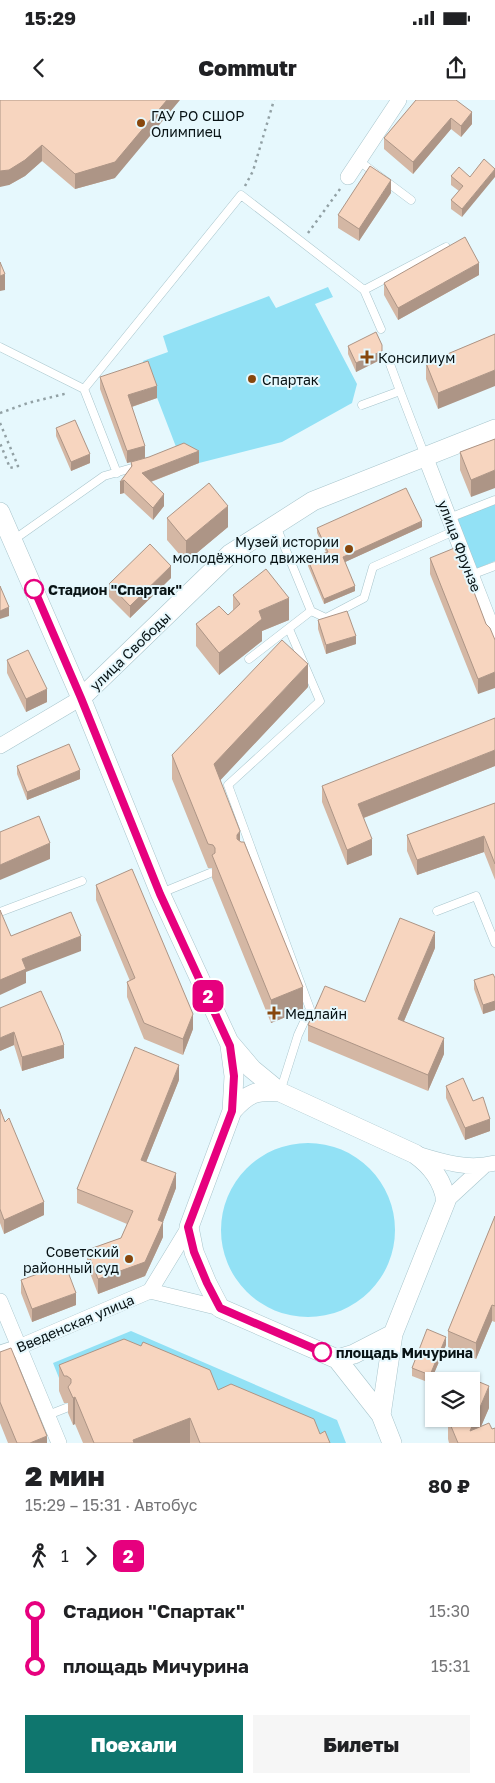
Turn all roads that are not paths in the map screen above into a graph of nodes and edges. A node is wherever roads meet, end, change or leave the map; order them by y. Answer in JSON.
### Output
{"nodes":[{"id":1,"x":399,"y":100,"type":"edge"},
{"id":2,"x":359,"y":160,"type":"junction"},
{"id":3,"x":344,"y":183,"type":"road end"},
{"id":4,"x":411,"y":200,"type":"dead end"},
{"id":5,"x":446,"y":247,"type":"edge"},
{"id":6,"x":364,"y":290,"type":"junction"},
{"id":7,"x":381,"y":330,"type":"dead end"},
{"id":8,"x":0,"y":347,"type":"edge"},
{"id":9,"x":387,"y":356,"type":"dead end"},
{"id":10,"x":84,"y":389,"type":"junction"},
{"id":11,"x":400,"y":391,"type":"junction"},
{"id":12,"x":362,"y":405,"type":"dead end"},
{"id":13,"x":495,"y":429,"type":"edge"},
{"id":14,"x":425,"y":456,"type":"junction"},
{"id":15,"x":148,"y":463,"type":"edge"},
{"id":16,"x":117,"y":472,"type":"junction"},
{"id":17,"x":495,"y":500,"type":"edge"},
{"id":18,"x":0,"y":512,"type":"edge"},
{"id":19,"x":452,"y":524,"type":"junction"},
{"id":20,"x":276,"y":525,"type":"junction"},
{"id":21,"x":12,"y":541,"type":"junction"},
{"id":22,"x":495,"y":566,"type":"edge"},
{"id":23,"x":472,"y":575,"type":"junction"},
{"id":24,"x":311,"y":611,"type":"junction"},
{"id":25,"x":492,"y":619,"type":"edge"},
{"id":26,"x":289,"y":629,"type":"junction"},
{"id":27,"x":495,"y":636,"type":"edge"},
{"id":28,"x":249,"y":659,"type":"dead end"},
{"id":29,"x":81,"y":698,"type":"junction"},
{"id":30,"x":0,"y":746,"type":"edge"},
{"id":31,"x":210,"y":873,"type":"edge"},
{"id":32,"x":82,"y":881,"type":"dead end"},
{"id":33,"x":160,"y":894,"type":"junction"},
{"id":34,"x":437,"y":911,"type":"dead end"},
{"id":35,"x":0,"y":912,"type":"edge"},
{"id":36,"x":495,"y":943,"type":"edge"},
{"id":37,"x":230,"y":1046,"type":"junction"},
{"id":38,"x":280,"y":1092,"type":"junction"},
{"id":39,"x":232,"y":1111,"type":"junction"},
{"id":40,"x":415,"y":1154,"type":"junction"},
{"id":41,"x":490,"y":1164,"type":"edge"},
{"id":42,"x":446,"y":1201,"type":"junction"},
{"id":43,"x":188,"y":1227,"type":"junction"},
{"id":44,"x":150,"y":1291,"type":"junction"},
{"id":45,"x":0,"y":1301,"type":"edge"},
{"id":46,"x":220,"y":1308,"type":"junction"},
{"id":47,"x":393,"y":1334,"type":"junction"},
{"id":48,"x":19,"y":1347,"type":"junction"},
{"id":49,"x":0,"y":1353,"type":"edge"},
{"id":50,"x":337,"y":1359,"type":"junction"},
{"id":51,"x":66,"y":1408,"type":"edge"},
{"id":52,"x":48,"y":1415,"type":"junction"},
{"id":53,"x":381,"y":1415,"type":"junction"},
{"id":54,"x":60,"y":1443,"type":"edge"},
{"id":55,"x":392,"y":1443,"type":"edge"}],
"edges":[{"from":1,"to":2,"type":"street"},
{"from":2,"to":3,"type":"street"},
{"from":2,"to":4,"type":"lane"},
{"from":5,"to":6,"type":"lane"},
{"from":6,"to":7,"type":"lane"},
{"from":6,"to":10,"type":"lane"},
{"from":8,"to":10,"type":"lane"},
{"from":9,"to":11,"type":"lane"},
{"from":10,"to":16,"type":"lane"},
{"from":11,"to":12,"type":"lane"},
{"from":11,"to":14,"type":"lane"},
{"from":13,"to":14,"type":"street","name":"улица Свободы"},
{"from":14,"to":19,"type":"street","name":"улица Фрунзе"},
{"from":14,"to":20,"type":"street","name":"улица Свободы"},
{"from":15,"to":16,"type":"lane"},
{"from":16,"to":21,"type":"lane"},
{"from":17,"to":19,"type":"lane"},
{"from":18,"to":21,"type":"street"},
{"from":19,"to":23,"type":"street","name":"улица Фрунзе"},
{"from":19,"to":24,"type":"lane"},
{"from":20,"to":24,"type":"lane"},
{"from":20,"to":29,"type":"street","name":"улица Свободы"},
{"from":21,"to":29,"type":"street"},
{"from":22,"to":23,"type":"lane"},
{"from":23,"to":25,"type":"street","name":"улица Фрунзе"},
{"from":24,"to":26,"type":"lane"},
{"from":25,"to":27,"type":"street","name":"улица Фрунзе"},
{"from":26,"to":28,"type":"lane"},
{"from":26,"to":38,"type":"lane"},
{"from":29,"to":30,"type":"street","name":"улица Свободы"},
{"from":29,"to":33,"type":"street"},
{"from":31,"to":33,"type":"lane"},
{"from":32,"to":35,"type":"lane"},
{"from":33,"to":37,"type":"street"},
{"from":34,"to":36,"type":"lane"},
{"from":37,"to":38,"type":"street"},
{"from":37,"to":39,"type":"street"},
{"from":38,"to":39,"type":"street"},
{"from":38,"to":40,"type":"street"},
{"from":39,"to":43,"type":"street"},
{"from":40,"to":41,"type":"street"},
{"from":40,"to":42,"type":"street"},
{"from":41,"to":42,"type":"street"},
{"from":42,"to":47,"type":"street"},
{"from":43,"to":44,"type":"street","name":"Введенская улица"},
{"from":43,"to":46,"type":"street"},
{"from":44,"to":46,"type":"street","name":"Введенская улица"},
{"from":44,"to":48,"type":"street","name":"Введенская улица"},
{"from":45,"to":48,"type":"street"},
{"from":46,"to":50,"type":"street"},
{"from":47,"to":50,"type":"street"},
{"from":47,"to":53,"type":"street"},
{"from":48,"to":49,"type":"street","name":"Введенская улица"},
{"from":48,"to":52,"type":"street"},
{"from":50,"to":53,"type":"street"},
{"from":51,"to":52,"type":"lane"},
{"from":52,"to":54,"type":"street"},
{"from":53,"to":55,"type":"street"}]}
